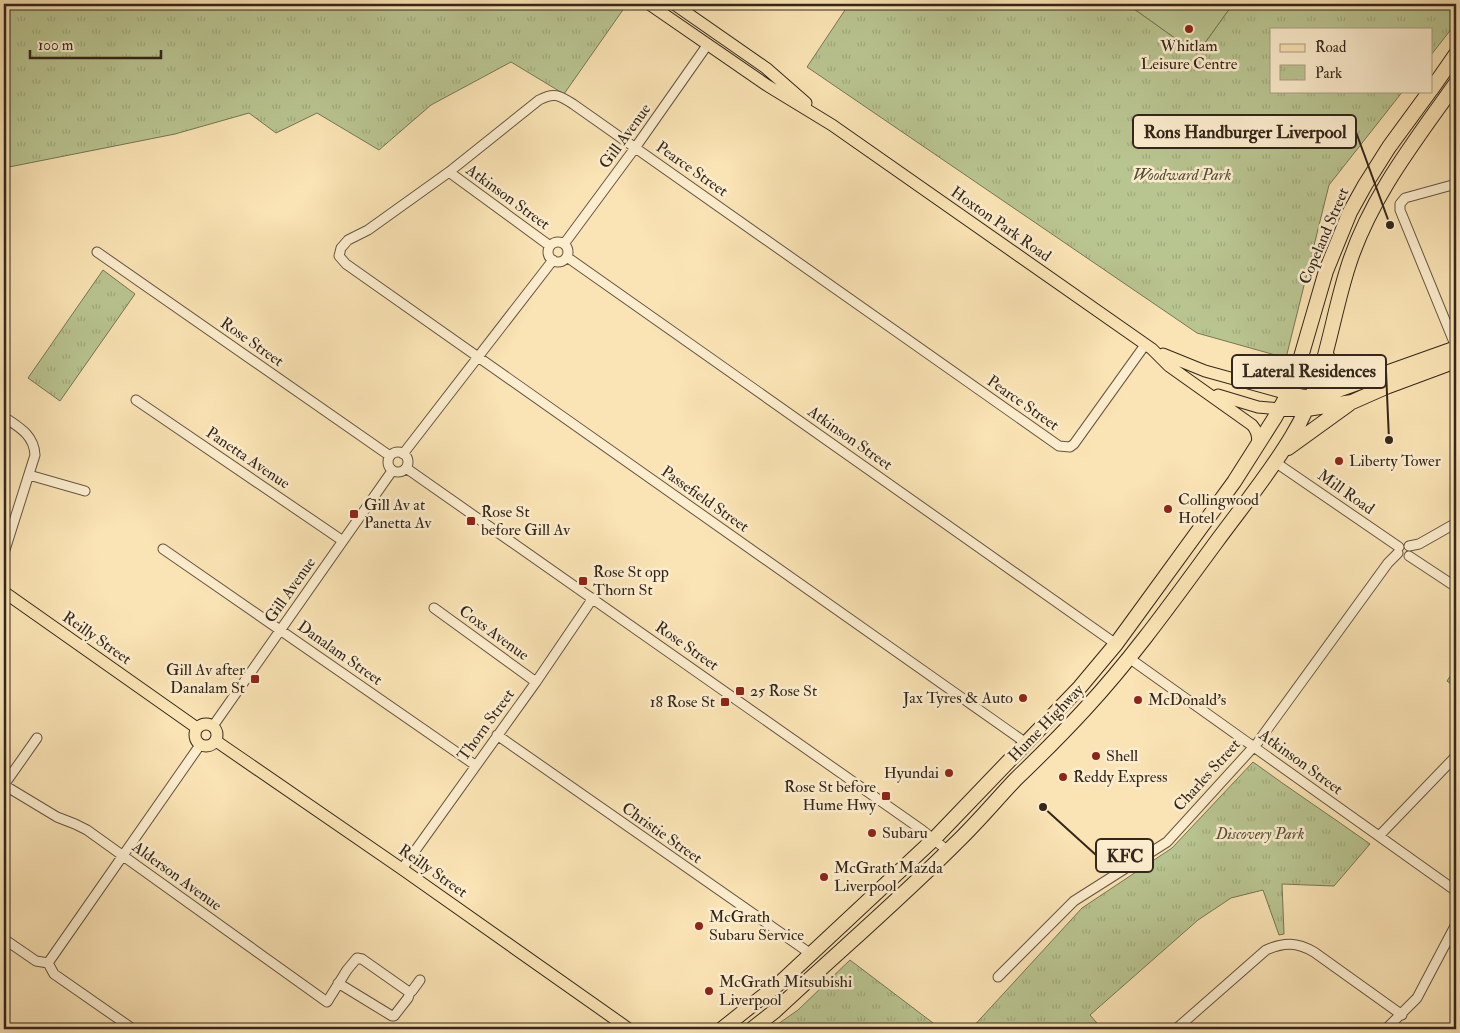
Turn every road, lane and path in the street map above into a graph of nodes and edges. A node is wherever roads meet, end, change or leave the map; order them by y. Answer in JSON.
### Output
{"nodes":[{"id":1,"x":649,"y":4,"type":"edge"},
{"id":2,"x":674,"y":4,"type":"edge"},
{"id":3,"x":716,"y":33,"type":"junction"},
{"id":4,"x":708,"y":44,"type":"junction"},
{"id":5,"x":1456,"y":54,"type":"edge"},
{"id":6,"x":1456,"y":83,"type":"edge"},
{"id":7,"x":1432,"y":89,"type":"edge"},
{"id":8,"x":1430,"y":92,"type":"edge"},
{"id":9,"x":832,"y":125,"type":"junction"},
{"id":10,"x":635,"y":148,"type":"junction"},
{"id":11,"x":449,"y":172,"type":"junction"},
{"id":12,"x":1456,"y":184,"type":"edge"},
{"id":13,"x":564,"y":244,"type":"junction"},
{"id":14,"x":550,"y":246,"type":"junction"},
{"id":15,"x":97,"y":252,"type":"dead end"},
{"id":16,"x":567,"y":257,"type":"junction"},
{"id":17,"x":553,"y":260,"type":"junction"},
{"id":18,"x":367,"y":278,"type":"joint"},
{"id":19,"x":1149,"y":347,"type":"junction"},
{"id":20,"x":1456,"y":347,"type":"edge"},
{"id":21,"x":1327,"y":351,"type":"junction"},
{"id":22,"x":478,"y":356,"type":"junction"},
{"id":23,"x":1456,"y":361,"type":"edge"},
{"id":24,"x":1192,"y":382,"type":"junction"},
{"id":25,"x":1361,"y":382,"type":"junction"},
{"id":26,"x":1288,"y":394,"type":"junction"},
{"id":27,"x":136,"y":400,"type":"dead end"},
{"id":28,"x":1352,"y":402,"type":"junction"},
{"id":29,"x":1310,"y":403,"type":"junction"},
{"id":30,"x":1280,"y":409,"type":"junction"},
{"id":31,"x":4,"y":417,"type":"edge"},
{"id":32,"x":1254,"y":453,"type":"junction"},
{"id":33,"x":403,"y":454,"type":"junction"},
{"id":34,"x":390,"y":456,"type":"junction"},
{"id":35,"x":1278,"y":457,"type":"junction"},
{"id":36,"x":406,"y":468,"type":"junction"},
{"id":37,"x":392,"y":470,"type":"junction"},
{"id":38,"x":29,"y":475,"type":"junction"},
{"id":39,"x":85,"y":491,"type":"dead end"},
{"id":40,"x":1456,"y":523,"type":"edge"},
{"id":41,"x":343,"y":541,"type":"junction"},
{"id":42,"x":163,"y":549,"type":"dead end"},
{"id":43,"x":1402,"y":549,"type":"junction"},
{"id":44,"x":4,"y":553,"type":"edge"},
{"id":45,"x":1456,"y":588,"type":"edge"},
{"id":46,"x":4,"y":592,"type":"edge"},
{"id":47,"x":592,"y":598,"type":"junction"},
{"id":48,"x":434,"y":608,"type":"dead end"},
{"id":49,"x":280,"y":630,"type":"junction"},
{"id":50,"x":1116,"y":644,"type":"junction"},
{"id":51,"x":1128,"y":658,"type":"junction"},
{"id":52,"x":536,"y":682,"type":"junction"},
{"id":53,"x":213,"y":726,"type":"junction"},
{"id":54,"x":197,"y":728,"type":"junction"},
{"id":55,"x":497,"y":735,"type":"junction"},
{"id":56,"x":37,"y":738,"type":"dead end"},
{"id":57,"x":216,"y":741,"type":"junction"},
{"id":58,"x":1026,"y":743,"type":"junction"},
{"id":59,"x":200,"y":745,"type":"junction"},
{"id":60,"x":1254,"y":746,"type":"junction"},
{"id":61,"x":1456,"y":756,"type":"edge"},
{"id":62,"x":476,"y":765,"type":"junction"},
{"id":63,"x":4,"y":785,"type":"edge"},
{"id":64,"x":1379,"y":836,"type":"junction"},
{"id":65,"x":934,"y":839,"type":"junction"},
{"id":66,"x":948,"y":851,"type":"junction"},
{"id":67,"x":123,"y":855,"type":"junction"},
{"id":68,"x":402,"y":870,"type":"junction"},
{"id":69,"x":1456,"y":890,"type":"edge"},
{"id":70,"x":1456,"y":924,"type":"edge"},
{"id":71,"x":4,"y":939,"type":"edge"},
{"id":72,"x":811,"y":954,"type":"junction"},
{"id":73,"x":48,"y":964,"type":"junction"},
{"id":74,"x":998,"y":977,"type":"dead end"},
{"id":75,"x":420,"y":980,"type":"dead end"},
{"id":76,"x":338,"y":983,"type":"junction"},
{"id":77,"x":410,"y":992,"type":"junction"},
{"id":78,"x":1402,"y":1015,"type":"junction"},
{"id":79,"x":132,"y":1029,"type":"edge"},
{"id":80,"x":629,"y":1029,"type":"edge"},
{"id":81,"x":722,"y":1029,"type":"edge"},
{"id":82,"x":752,"y":1029,"type":"edge"},
{"id":83,"x":1176,"y":1029,"type":"edge"},
{"id":84,"x":1386,"y":1029,"type":"edge"}],
"edges":[{"from":1,"to":4,"type":"main road","name":"Hoxton Park Road"},
{"from":2,"to":3,"type":"main road","name":"Hoxton Park Road"},
{"from":3,"to":4,"type":"main road"},
{"from":3,"to":9,"type":"main road","name":"Hoxton Park Road"},
{"from":4,"to":9,"type":"main road","name":"Hoxton Park Road"},
{"from":4,"to":10,"type":"street","name":"Gill Avenue"},
{"from":5,"to":7,"type":"highway","name":"Copeland Street"},
{"from":6,"to":21,"type":"highway","name":"Copeland Street"},
{"from":8,"to":26,"type":"highway","name":"Copeland Street"},
{"from":9,"to":19,"type":"main road","name":"Hoxton Park Road"},
{"from":10,"to":11,"type":"street","name":"Pearce Street"},
{"from":10,"to":13,"type":"street","name":"Gill Avenue"},
{"from":10,"to":19,"type":"street","name":"Pearce Street"},
{"from":11,"to":14,"type":"street","name":"Atkinson Street"},
{"from":11,"to":18,"type":"street","name":"Pearce Street"},
{"from":12,"to":20,"type":"street"},
{"from":13,"to":14,"type":"street","name":"Atkinson Street"},
{"from":13,"to":16,"type":"street","name":"Atkinson Street"},
{"from":14,"to":17,"type":"street","name":"Atkinson Street"},
{"from":15,"to":34,"type":"street","name":"Rose Street"},
{"from":16,"to":17,"type":"street"},
{"from":16,"to":50,"type":"street","name":"Atkinson Street"},
{"from":17,"to":22,"type":"street"},
{"from":18,"to":22,"type":"street","name":"Passefield Street"},
{"from":19,"to":24,"type":"main road","name":"Hoxton Park Road"},
{"from":19,"to":26,"type":"main road","name":"Hoxton Park Road"},
{"from":20,"to":25,"type":"highway"},
{"from":21,"to":25,"type":"highway"},
{"from":21,"to":29,"type":"highway","name":"Copeland Street"},
{"from":22,"to":33,"type":"street"},
{"from":22,"to":58,"type":"street","name":"Passefield Street"},
{"from":23,"to":28,"type":"highway"},
{"from":24,"to":30,"type":"main road","name":"Hoxton Park Road"},
{"from":24,"to":32,"type":"main road","name":"Hoxton Park Road"},
{"from":25,"to":29,"type":"highway"},
{"from":26,"to":29,"type":"highway"},
{"from":26,"to":30,"type":"highway","name":"Copeland Street"},
{"from":27,"to":41,"type":"street","name":"Panetta Avenue"},
{"from":28,"to":29,"type":"highway"},
{"from":28,"to":35,"type":"highway"},
{"from":29,"to":30,"type":"highway"},
{"from":29,"to":35,"type":"highway","name":"Hume Highway"},
{"from":30,"to":32,"type":"highway","name":"Hume Highway"},
{"from":31,"to":38,"type":"street"},
{"from":32,"to":50,"type":"highway","name":"Hume Highway"},
{"from":33,"to":34,"type":"street"},
{"from":33,"to":36,"type":"street"},
{"from":34,"to":37,"type":"street"},
{"from":35,"to":43,"type":"street","name":"Mill Road"},
{"from":35,"to":51,"type":"highway","name":"Hume Highway"},
{"from":36,"to":37,"type":"street"},
{"from":36,"to":47,"type":"street","name":"Rose Street"},
{"from":37,"to":41,"type":"street","name":"Gill Avenue"},
{"from":38,"to":39,"type":"street"},
{"from":38,"to":44,"type":"street"},
{"from":40,"to":43,"type":"street","name":"Charles Street"},
{"from":41,"to":49,"type":"street","name":"Gill Avenue"},
{"from":42,"to":49,"type":"street","name":"Danalam Street"},
{"from":43,"to":45,"type":"street"},
{"from":43,"to":60,"type":"street","name":"Charles Street"},
{"from":46,"to":54,"type":"main road","name":"Reilly Street"},
{"from":47,"to":52,"type":"street","name":"Thorn Street"},
{"from":47,"to":65,"type":"street","name":"Rose Street"},
{"from":48,"to":52,"type":"street","name":"Coxs Avenue"},
{"from":49,"to":53,"type":"street","name":"Gill Avenue"},
{"from":49,"to":62,"type":"street","name":"Danalam Street"},
{"from":50,"to":58,"type":"highway","name":"Hume Highway"},
{"from":51,"to":60,"type":"street","name":"Atkinson Street"},
{"from":51,"to":66,"type":"highway","name":"Hume Highway"},
{"from":52,"to":55,"type":"street","name":"Thorn Street"},
{"from":53,"to":54,"type":"main road"},
{"from":53,"to":57,"type":"main road"},
{"from":54,"to":59,"type":"main road"},
{"from":55,"to":62,"type":"street","name":"Thorn Street"},
{"from":55,"to":72,"type":"street","name":"Christie Street"},
{"from":56,"to":63,"type":"street"},
{"from":57,"to":59,"type":"main road"},
{"from":57,"to":68,"type":"main road","name":"Reilly Street"},
{"from":58,"to":65,"type":"highway","name":"Hume Highway"},
{"from":59,"to":67,"type":"street"},
{"from":60,"to":64,"type":"street","name":"Atkinson Street"},
{"from":60,"to":74,"type":"street","name":"Charles Street"},
{"from":61,"to":64,"type":"street"},
{"from":62,"to":68,"type":"street","name":"Thorn Street"},
{"from":63,"to":67,"type":"street","name":"Alderson Avenue"},
{"from":64,"to":69,"type":"street","name":"Atkinson Street"},
{"from":65,"to":66,"type":"street","name":"Rose Street"},
{"from":65,"to":72,"type":"highway","name":"Hume Highway"},
{"from":66,"to":82,"type":"highway","name":"Hume Highway"},
{"from":67,"to":73,"type":"street"},
{"from":67,"to":76,"type":"street","name":"Alderson Avenue"},
{"from":68,"to":80,"type":"main road","name":"Reilly Street"},
{"from":70,"to":78,"type":"street"},
{"from":71,"to":73,"type":"street"},
{"from":72,"to":81,"type":"highway","name":"Hume Highway"},
{"from":73,"to":79,"type":"street"},
{"from":75,"to":77,"type":"street"},
{"from":76,"to":77,"type":"street"},
{"from":76,"to":77,"type":"street"},
{"from":78,"to":83,"type":"street"},
{"from":78,"to":84,"type":"street"}]}
